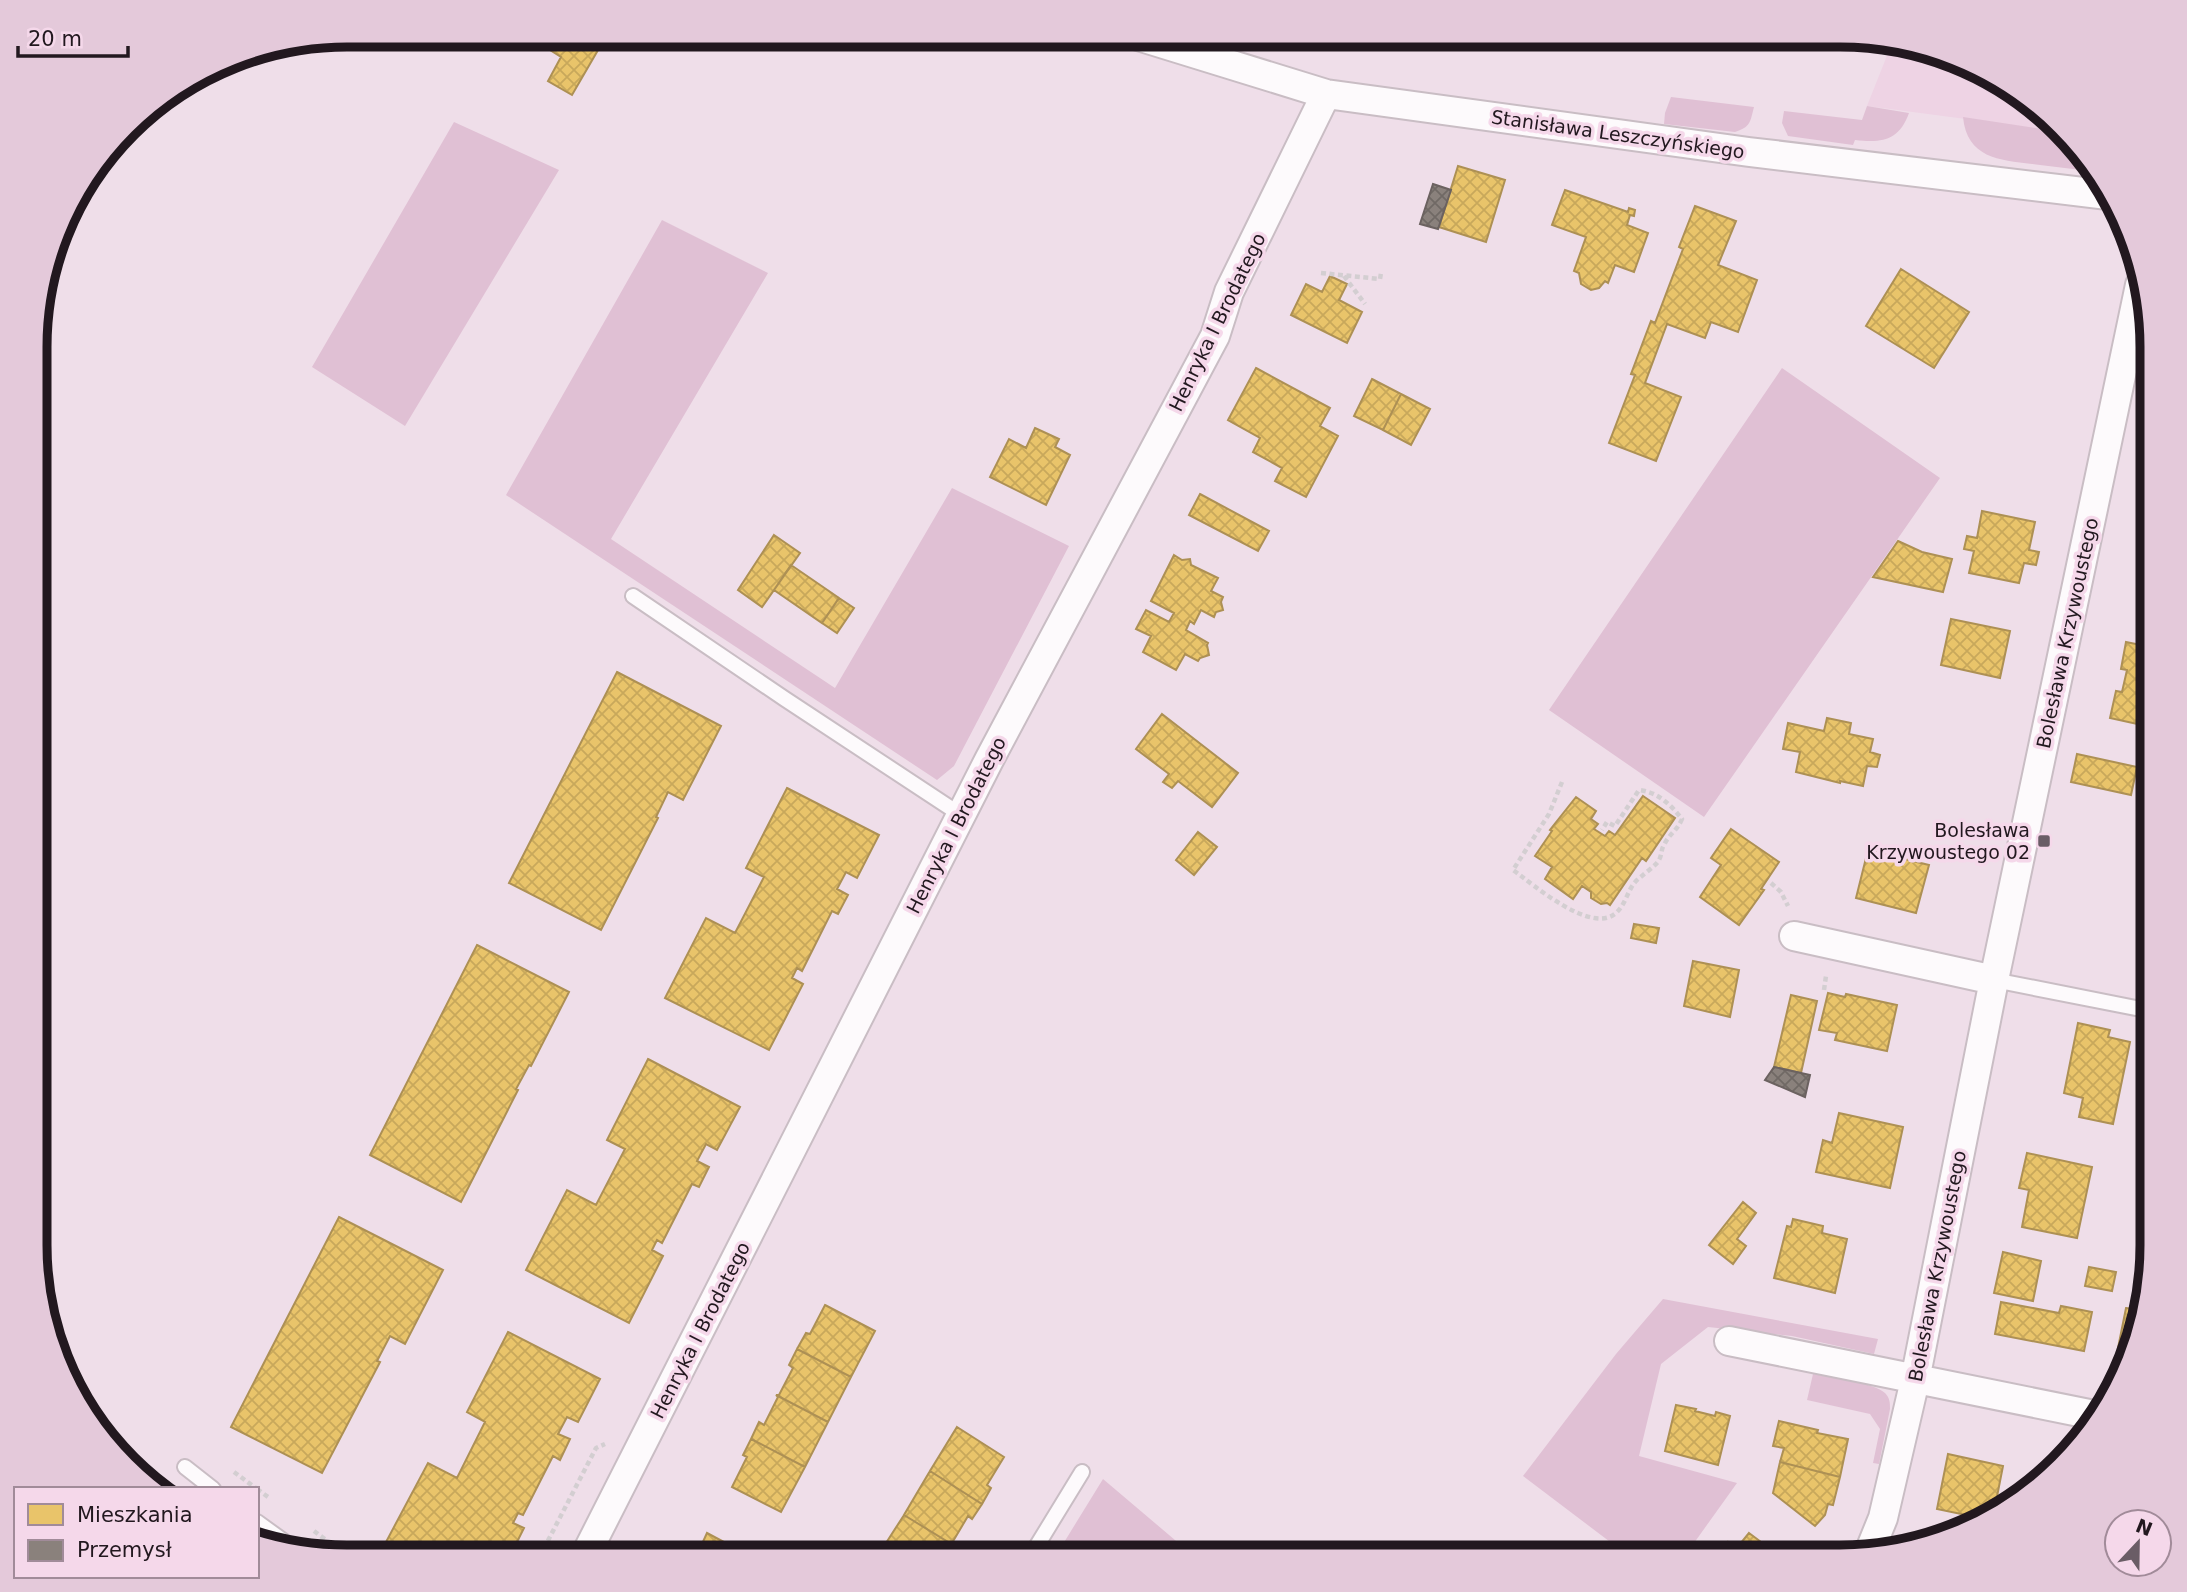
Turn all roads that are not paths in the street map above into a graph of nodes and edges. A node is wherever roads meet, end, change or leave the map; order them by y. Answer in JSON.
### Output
{"nodes":[{"id":1,"x":1174,"y":47,"type":"edge"},
{"id":2,"x":1326,"y":94,"type":"junction"},
{"id":3,"x":2098,"y":194,"type":"edge"},
{"id":4,"x":2136,"y":303,"type":"edge"},
{"id":5,"x":634,"y":596,"type":"dead end"},
{"id":6,"x":961,"y":815,"type":"junction"},
{"id":7,"x":1791,"y":923,"type":"road end"},
{"id":8,"x":1994,"y":980,"type":"junction"},
{"id":9,"x":2140,"y":1009,"type":"edge"},
{"id":10,"x":1729,"y":1341,"type":"dead end"},
{"id":11,"x":1914,"y":1380,"type":"junction"},
{"id":12,"x":2088,"y":1414,"type":"edge"},
{"id":13,"x":185,"y":1467,"type":"dead end"},
{"id":14,"x":1082,"y":1472,"type":"dead end"},
{"id":15,"x":211,"y":1487,"type":"edge"},
{"id":16,"x":259,"y":1523,"type":"edge"},
{"id":17,"x":277,"y":1537,"type":"edge"},
{"id":18,"x":1873,"y":1543,"type":"edge"},
{"id":19,"x":591,"y":1545,"type":"edge"},
{"id":20,"x":1037,"y":1545,"type":"edge"}],
"edges":[{"from":1,"to":2,"type":"street","name":"Stanisława Leszczyńskiego"},
{"from":2,"to":3,"type":"street","name":"Stanisława Leszczyńskiego"},
{"from":2,"to":6,"type":"street","name":"Henryka I Brodatego"},
{"from":4,"to":8,"type":"street","name":"Bolesława Krzywoustego"},
{"from":5,"to":6,"type":"lane"},
{"from":6,"to":19,"type":"street","name":"Henryka I Brodatego"},
{"from":7,"to":8,"type":"street"},
{"from":8,"to":9,"type":"lane"},
{"from":8,"to":11,"type":"street","name":"Bolesława Krzywoustego"},
{"from":10,"to":11,"type":"street"},
{"from":11,"to":12,"type":"street"},
{"from":11,"to":18,"type":"street","name":"Bolesława Krzywoustego"},
{"from":13,"to":15,"type":"lane"},
{"from":14,"to":20,"type":"lane"},
{"from":16,"to":17,"type":"lane"}]}
